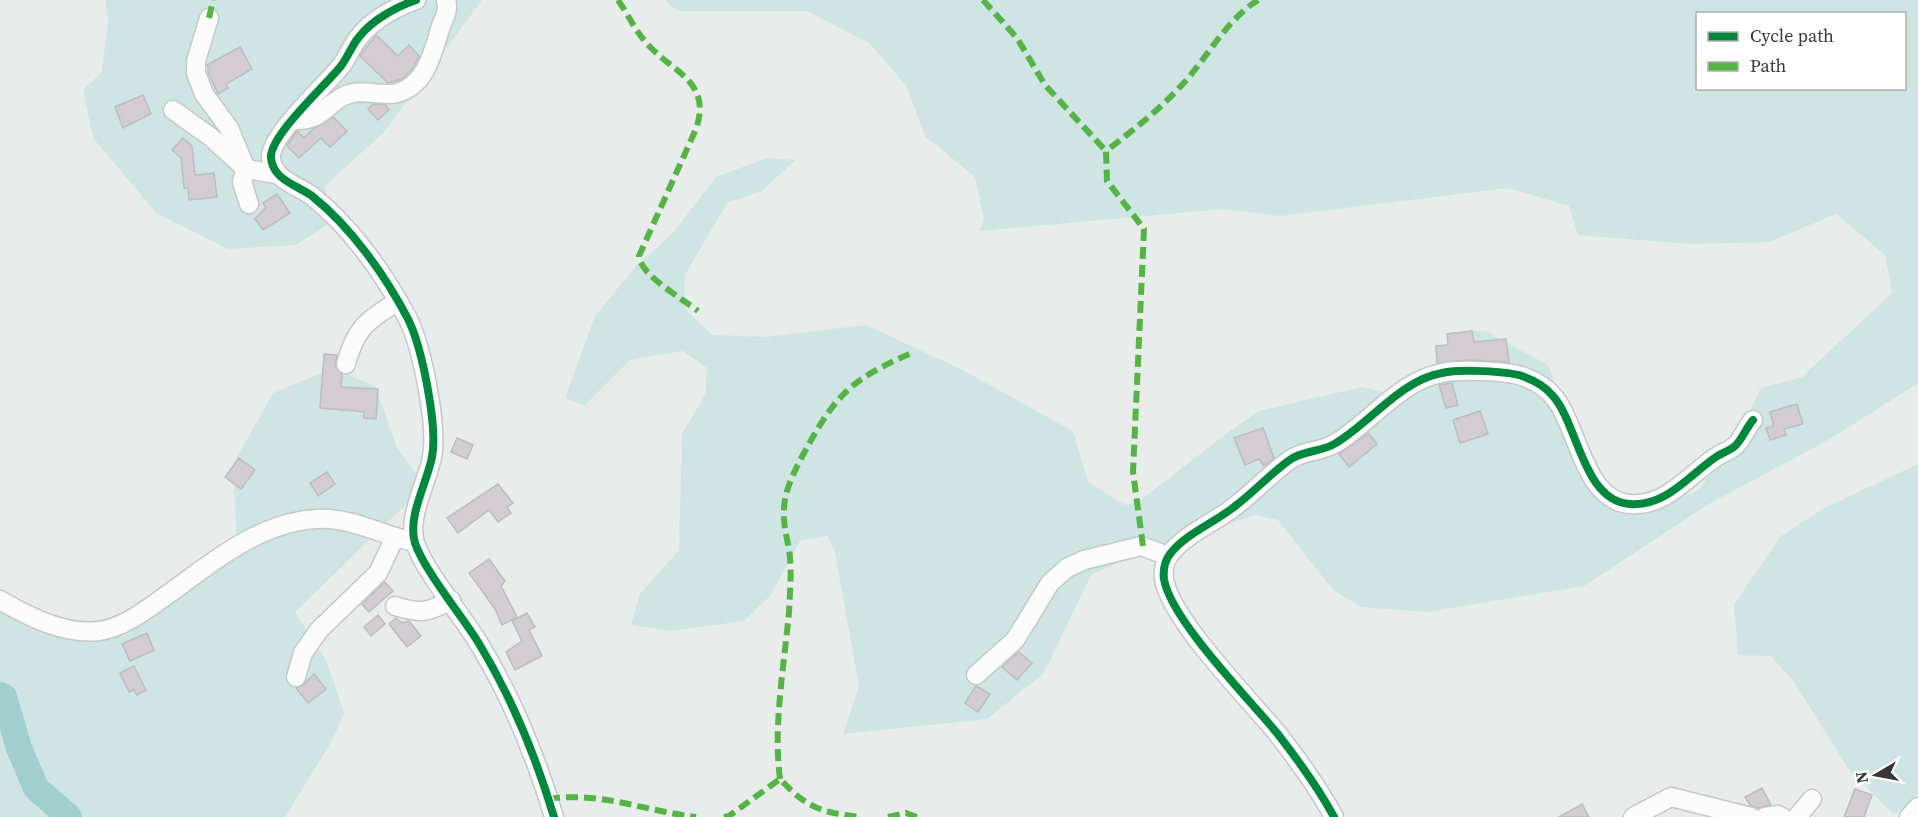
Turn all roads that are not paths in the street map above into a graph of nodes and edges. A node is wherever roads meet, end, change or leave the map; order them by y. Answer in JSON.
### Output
{"nodes":[{"id":1,"x":416,"y":0,"type":"edge"},
{"id":2,"x":446,"y":0,"type":"edge"},
{"id":3,"x":209,"y":18,"type":"dead end"},
{"id":4,"x":173,"y":110,"type":"dead end"},
{"id":5,"x":294,"y":120,"type":"junction"},
{"id":6,"x":246,"y":169,"type":"junction"},
{"id":7,"x":276,"y":174,"type":"junction"},
{"id":8,"x":249,"y":204,"type":"dead end"},
{"id":9,"x":397,"y":302,"type":"junction"},
{"id":10,"x":346,"y":364,"type":"dead end"},
{"id":11,"x":1753,"y":420,"type":"dead end"},
{"id":12,"x":395,"y":537,"type":"junction"},
{"id":13,"x":414,"y":542,"type":"junction"},
{"id":14,"x":1167,"y":556,"type":"junction"},
{"id":15,"x":0,"y":600,"type":"edge"},
{"id":16,"x":451,"y":600,"type":"junction"},
{"id":17,"x":396,"y":606,"type":"dead end"},
{"id":18,"x":976,"y":675,"type":"dead end"},
{"id":19,"x":296,"y":676,"type":"dead end"},
{"id":20,"x":1812,"y":799,"type":"dead end"},
{"id":21,"x":1918,"y":807,"type":"edge"},
{"id":22,"x":554,"y":817,"type":"edge"},
{"id":23,"x":1334,"y":817,"type":"edge"},
{"id":24,"x":1633,"y":817,"type":"edge"},
{"id":25,"x":1751,"y":817,"type":"edge"},
{"id":26,"x":1765,"y":817,"type":"edge"},
{"id":27,"x":1782,"y":817,"type":"edge"},
{"id":28,"x":1797,"y":817,"type":"edge"},
{"id":29,"x":1910,"y":817,"type":"edge"}],
"edges":[{"from":1,"to":5,"type":"street"},
{"from":2,"to":5,"type":"street"},
{"from":3,"to":6,"type":"street"},
{"from":4,"to":6,"type":"street"},
{"from":5,"to":7,"type":"street"},
{"from":6,"to":7,"type":"street"},
{"from":6,"to":8,"type":"street"},
{"from":7,"to":9,"type":"street"},
{"from":9,"to":10,"type":"street"},
{"from":9,"to":13,"type":"street"},
{"from":11,"to":14,"type":"street"},
{"from":12,"to":13,"type":"street"},
{"from":12,"to":15,"type":"street"},
{"from":12,"to":19,"type":"street"},
{"from":13,"to":16,"type":"street"},
{"from":14,"to":18,"type":"street"},
{"from":14,"to":23,"type":"street"},
{"from":16,"to":17,"type":"street"},
{"from":16,"to":22,"type":"street"},
{"from":20,"to":28,"type":"street"},
{"from":21,"to":29,"type":"street"},
{"from":24,"to":25,"type":"street"},
{"from":26,"to":27,"type":"street"}]}
